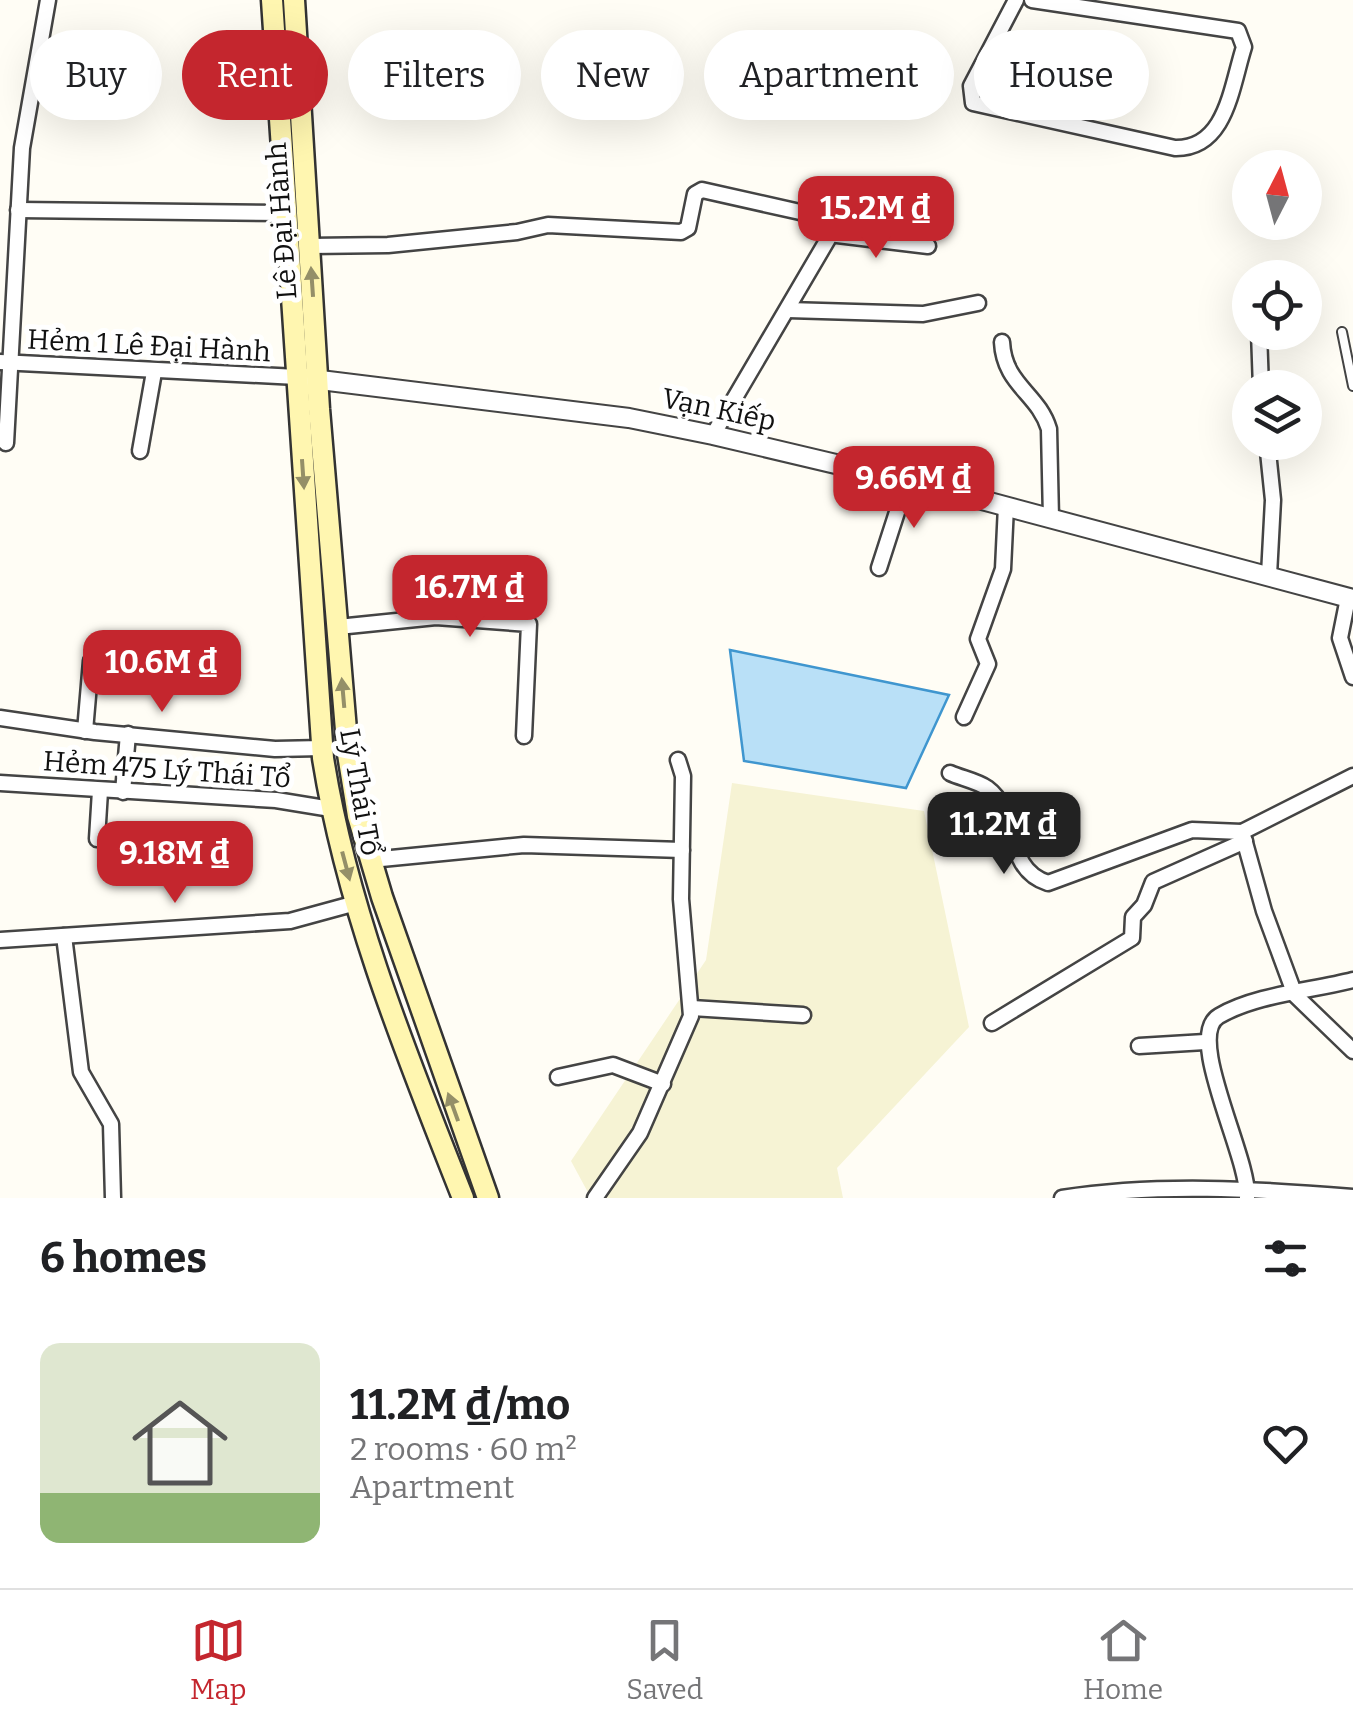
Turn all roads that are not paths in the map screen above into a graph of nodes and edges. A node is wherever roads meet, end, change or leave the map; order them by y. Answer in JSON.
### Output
{"nodes":[{"id":1,"x":48,"y":0,"type":"edge"},
{"id":2,"x":272,"y":0,"type":"edge"},
{"id":3,"x":294,"y":0,"type":"edge"},
{"id":4,"x":1032,"y":0,"type":"edge"},
{"id":5,"x":1010,"y":1,"type":"edge"},
{"id":6,"x":18,"y":210,"type":"junction"},
{"id":7,"x":286,"y":213,"type":"junction"},
{"id":8,"x":829,"y":234,"type":"junction"},
{"id":9,"x":310,"y":246,"type":"junction"},
{"id":10,"x":928,"y":246,"type":"dead end"},
{"id":11,"x":978,"y":304,"type":"dead end"},
{"id":12,"x":788,"y":310,"type":"junction"},
{"id":13,"x":1342,"y":332,"type":"dead end"},
{"id":14,"x":1002,"y":342,"type":"dead end"},
{"id":15,"x":6,"y":363,"type":"edge"},
{"id":16,"x":154,"y":372,"type":"junction"},
{"id":17,"x":296,"y":377,"type":"junction"},
{"id":18,"x":318,"y":380,"type":"junction"},
{"id":19,"x":1353,"y":386,"type":"edge"},
{"id":20,"x":712,"y":434,"type":"junction"},
{"id":21,"x":6,"y":444,"type":"dead end"},
{"id":22,"x":140,"y":452,"type":"dead end"},
{"id":23,"x":1269,"y":460,"type":"edge"},
{"id":24,"x":907,"y":481,"type":"junction"},
{"id":25,"x":1006,"y":506,"type":"junction"},
{"id":26,"x":1051,"y":518,"type":"junction"},
{"id":27,"x":879,"y":568,"type":"dead end"},
{"id":28,"x":1269,"y":575,"type":"junction"},
{"id":29,"x":1351,"y":599,"type":"edge"},
{"id":30,"x":338,"y":627,"type":"junction"},
{"id":31,"x":91,"y":661,"type":"dead end"},
{"id":32,"x":1353,"y":677,"type":"edge"},
{"id":33,"x":964,"y":717,"type":"dead end"},
{"id":34,"x":0,"y":718,"type":"edge"},
{"id":35,"x":86,"y":731,"type":"junction"},
{"id":36,"x":128,"y":734,"type":"junction"},
{"id":37,"x":524,"y":736,"type":"dead end"},
{"id":38,"x":322,"y":748,"type":"junction"},
{"id":39,"x":678,"y":760,"type":"dead end"},
{"id":40,"x":950,"y":773,"type":"dead end"},
{"id":41,"x":1353,"y":776,"type":"edge"},
{"id":42,"x":0,"y":782,"type":"edge"},
{"id":43,"x":100,"y":791,"type":"junction"},
{"id":44,"x":123,"y":792,"type":"junction"},
{"id":45,"x":331,"y":809,"type":"junction"},
{"id":46,"x":1244,"y":836,"type":"junction"},
{"id":47,"x":97,"y":839,"type":"dead end"},
{"id":48,"x":682,"y":850,"type":"junction"},
{"id":49,"x":371,"y":860,"type":"junction"},
{"id":50,"x":356,"y":904,"type":"junction"},
{"id":51,"x":64,"y":936,"type":"junction"},
{"id":52,"x":0,"y":940,"type":"edge"},
{"id":53,"x":1353,"y":980,"type":"edge"},
{"id":54,"x":1295,"y":995,"type":"junction"},
{"id":55,"x":692,"y":1008,"type":"junction"},
{"id":56,"x":802,"y":1015,"type":"dead end"},
{"id":57,"x":992,"y":1023,"type":"dead end"},
{"id":58,"x":1205,"y":1042,"type":"junction"},
{"id":59,"x":1139,"y":1046,"type":"dead end"},
{"id":60,"x":1353,"y":1051,"type":"edge"},
{"id":61,"x":558,"y":1077,"type":"dead end"},
{"id":62,"x":663,"y":1084,"type":"junction"},
{"id":63,"x":1247,"y":1194,"type":"edge"},
{"id":64,"x":1353,"y":1197,"type":"edge"},
{"id":65,"x":113,"y":1198,"type":"edge"},
{"id":66,"x":462,"y":1198,"type":"edge"},
{"id":67,"x":488,"y":1198,"type":"edge"},
{"id":68,"x":597,"y":1198,"type":"edge"},
{"id":69,"x":1062,"y":1198,"type":"edge"}],
"edges":[{"from":1,"to":6,"type":"street"},
{"from":2,"to":7,"type":"main road","name":"Lê Đại Hành"},
{"from":3,"to":9,"type":"main road","name":"Lê Đại Hành"},
{"from":4,"to":5,"type":"street"},
{"from":6,"to":7,"type":"street"},
{"from":6,"to":15,"type":"street"},
{"from":7,"to":17,"type":"main road","name":"Lê Đại Hành"},
{"from":8,"to":9,"type":"street"},
{"from":8,"to":10,"type":"street"},
{"from":8,"to":12,"type":"street"},
{"from":18,"to":9,"type":"main road","name":"Lê Đại Hành","one_way":true},
{"from":11,"to":12,"type":"street"},
{"from":12,"to":20,"type":"street"},
{"from":13,"to":19,"type":"lane"},
{"from":14,"to":26,"type":"street"},
{"from":15,"to":16,"type":"street","name":"Hẻm 1 Lê Đại Hành"},
{"from":15,"to":21,"type":"street"},
{"from":16,"to":17,"type":"street","name":"Hẻm 1 Lê Đại Hành"},
{"from":16,"to":22,"type":"street"},
{"from":17,"to":18,"type":"street","name":"Vạn Kiếp"},
{"from":17,"to":38,"type":"main road","name":"Lý Thái Tổ","one_way":true},
{"from":18,"to":20,"type":"street","name":"Vạn Kiếp"},
{"from":18,"to":30,"type":"main road","name":"Lý Thái Tổ"},
{"from":20,"to":24,"type":"street","name":"Vạn Kiếp"},
{"from":23,"to":28,"type":"street"},
{"from":24,"to":25,"type":"street","name":"Vạn Kiếp"},
{"from":24,"to":27,"type":"street"},
{"from":25,"to":26,"type":"street","name":"Vạn Kiếp"},
{"from":25,"to":33,"type":"street"},
{"from":26,"to":28,"type":"street","name":"Vạn Kiếp"},
{"from":28,"to":29,"type":"street","name":"Vạn Kiếp"},
{"from":29,"to":32,"type":"street"},
{"from":30,"to":37,"type":"street"},
{"from":49,"to":30,"type":"main road","name":"Lý Thái Tổ","one_way":true},
{"from":31,"to":35,"type":"street"},
{"from":34,"to":35,"type":"street"},
{"from":35,"to":36,"type":"street"},
{"from":36,"to":38,"type":"street"},
{"from":36,"to":44,"type":"street"},
{"from":38,"to":45,"type":"main road","name":"Lý Thái Tổ"},
{"from":39,"to":48,"type":"street"},
{"from":40,"to":46,"type":"street"},
{"from":41,"to":46,"type":"street"},
{"from":42,"to":43,"type":"street","name":"Hẻm 475 Lý Thái Tổ"},
{"from":43,"to":44,"type":"street","name":"Hẻm 475 Lý Thái Tổ"},
{"from":43,"to":47,"type":"street"},
{"from":44,"to":45,"type":"street","name":"Hẻm 475 Lý Thái Tổ"},
{"from":45,"to":50,"type":"main road","name":"Lý Thái Tổ","one_way":true},
{"from":46,"to":54,"type":"street"},
{"from":46,"to":57,"type":"street"},
{"from":48,"to":49,"type":"street"},
{"from":48,"to":55,"type":"street"},
{"from":67,"to":49,"type":"main road","name":"Lý Thái Tổ","one_way":true},
{"from":50,"to":51,"type":"street"},
{"from":50,"to":66,"type":"main road","name":"Lý Thái Tổ"},
{"from":51,"to":52,"type":"street"},
{"from":51,"to":65,"type":"street"},
{"from":53,"to":54,"type":"street"},
{"from":54,"to":58,"type":"street"},
{"from":54,"to":60,"type":"street"},
{"from":55,"to":56,"type":"street"},
{"from":55,"to":62,"type":"street"},
{"from":58,"to":59,"type":"street"},
{"from":58,"to":63,"type":"street"},
{"from":61,"to":62,"type":"street"},
{"from":62,"to":68,"type":"street"},
{"from":63,"to":64,"type":"street"},
{"from":63,"to":69,"type":"street"}]}
